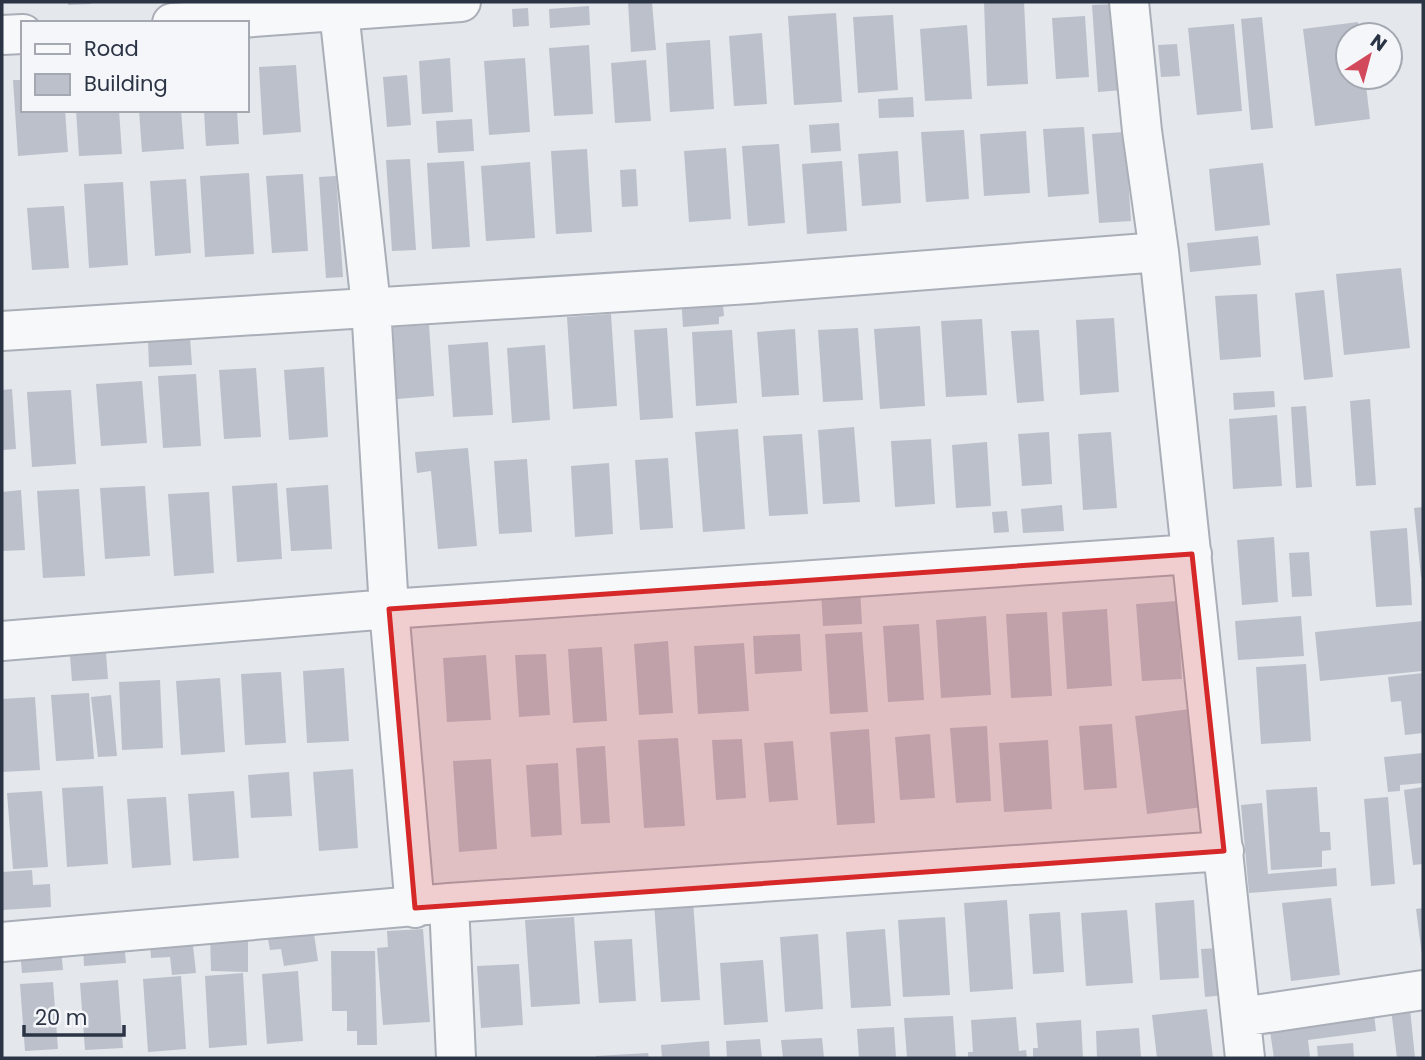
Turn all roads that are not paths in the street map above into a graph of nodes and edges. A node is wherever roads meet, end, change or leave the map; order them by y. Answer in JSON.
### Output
{"nodes":[{"id":1,"x":461,"y":2,"type":"edge"},
{"id":2,"x":1129,"y":2,"type":"edge"},
{"id":3,"x":339,"y":6,"type":"edge"},
{"id":4,"x":192,"y":21,"type":"edge"},
{"id":5,"x":21,"y":34,"type":"edge"},
{"id":6,"x":2,"y":35,"type":"edge"},
{"id":7,"x":1159,"y":251,"type":"junction"},
{"id":8,"x":371,"y":306,"type":"junction"},
{"id":9,"x":2,"y":331,"type":"edge"},
{"id":10,"x":1192,"y":554,"type":"junction"},
{"id":11,"x":389,"y":609,"type":"junction"},
{"id":12,"x":2,"y":641,"type":"edge"},
{"id":13,"x":1224,"y":851,"type":"junction"},
{"id":14,"x":432,"y":905,"type":"junction"},
{"id":15,"x":2,"y":942,"type":"edge"},
{"id":16,"x":1423,"y":990,"type":"edge"},
{"id":17,"x":1241,"y":1017,"type":"junction"},
{"id":18,"x":456,"y":1058,"type":"edge"},
{"id":19,"x":1245,"y":1058,"type":"edge"}],
"edges":[{"from":1,"to":3,"type":"street"},
{"from":2,"to":7,"type":"street"},
{"from":3,"to":4,"type":"street"},
{"from":3,"to":8,"type":"street"},
{"from":5,"to":6,"type":"street"},
{"from":7,"to":8,"type":"street"},
{"from":7,"to":10,"type":"street"},
{"from":8,"to":9,"type":"street"},
{"from":8,"to":11,"type":"street"},
{"from":10,"to":11,"type":"street"},
{"from":10,"to":13,"type":"street"},
{"from":11,"to":12,"type":"street"},
{"from":11,"to":14,"type":"street"},
{"from":13,"to":14,"type":"street"},
{"from":13,"to":17,"type":"street"},
{"from":14,"to":15,"type":"street"},
{"from":14,"to":18,"type":"street"},
{"from":16,"to":17,"type":"street"},
{"from":17,"to":19,"type":"street"}]}
